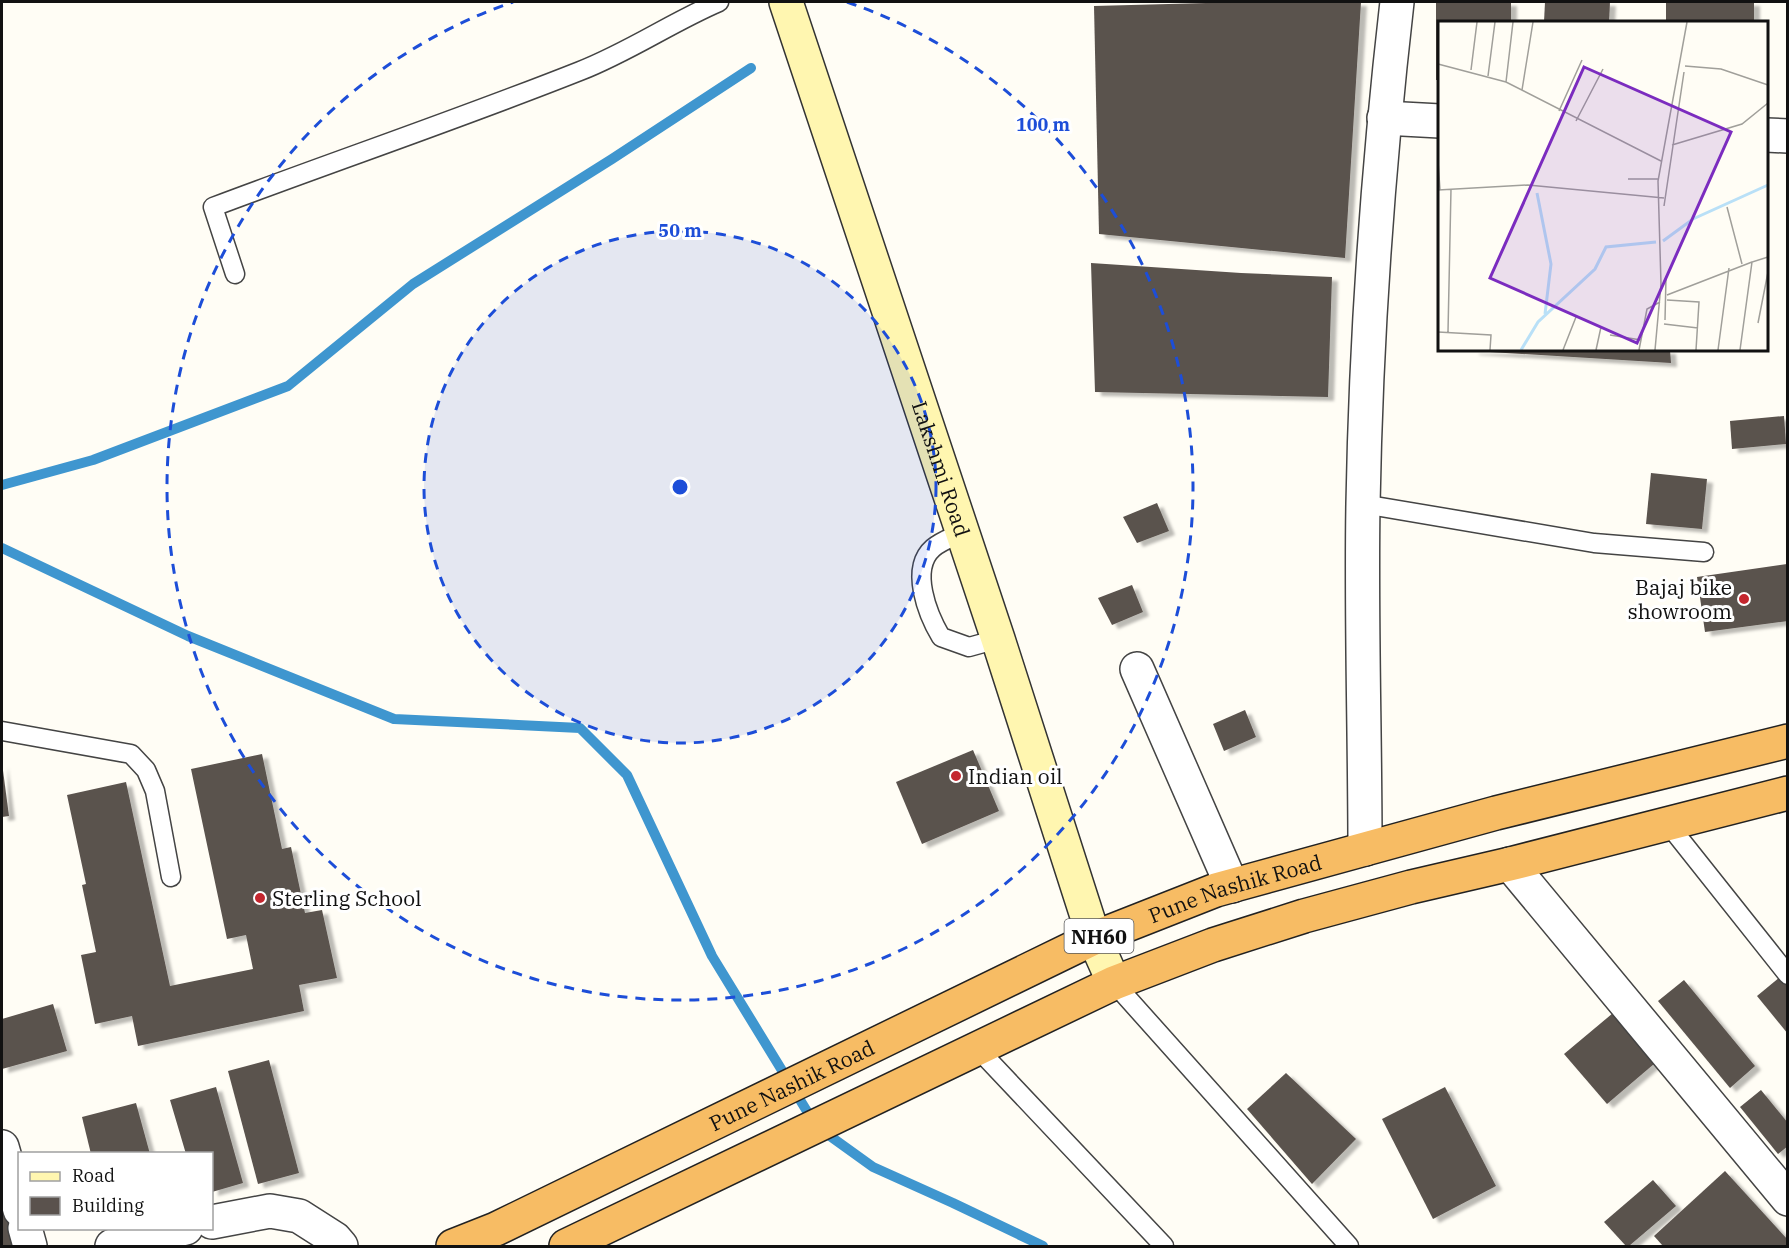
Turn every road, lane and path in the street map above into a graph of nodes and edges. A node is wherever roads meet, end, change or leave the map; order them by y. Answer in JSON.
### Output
{"nodes":[{"id":1,"x":719,"y":2,"type":"edge"},
{"id":2,"x":786,"y":2,"type":"edge"},
{"id":3,"x":1397,"y":2,"type":"edge"},
{"id":4,"x":1384,"y":118,"type":"junction"},
{"id":5,"x":1438,"y":121,"type":"edge"},
{"id":6,"x":1768,"y":135,"type":"edge"},
{"id":7,"x":1788,"y":136,"type":"edge"},
{"id":8,"x":235,"y":274,"type":"dead end"},
{"id":9,"x":1363,"y":504,"type":"junction"},
{"id":10,"x":963,"y":532,"type":"junction"},
{"id":11,"x":1704,"y":552,"type":"dead end"},
{"id":12,"x":998,"y":639,"type":"junction"},
{"id":13,"x":1137,"y":669,"type":"dead end"},
{"id":14,"x":2,"y":731,"type":"edge"},
{"id":15,"x":1788,"y":741,"type":"edge"},
{"id":16,"x":1788,"y":793,"type":"edge"},
{"id":17,"x":1668,"y":824,"type":"junction"},
{"id":18,"x":1365,"y":849,"type":"junction"},
{"id":19,"x":1510,"y":864,"type":"junction"},
{"id":20,"x":171,"y":877,"type":"dead end"},
{"id":21,"x":1232,"y":886,"type":"junction"},
{"id":22,"x":1094,"y":938,"type":"junction"},
{"id":23,"x":1788,"y":975,"type":"edge"},
{"id":24,"x":1114,"y":982,"type":"junction"},
{"id":25,"x":977,"y":1048,"type":"junction"},
{"id":26,"x":2,"y":1147,"type":"edge"},
{"id":27,"x":1788,"y":1199,"type":"edge"},
{"id":28,"x":18,"y":1203,"type":"edge"},
{"id":29,"x":213,"y":1222,"type":"edge"},
{"id":30,"x":26,"y":1230,"type":"edge"},
{"id":31,"x":178,"y":1230,"type":"edge"},
{"id":32,"x":30,"y":1246,"type":"edge"},
{"id":33,"x":112,"y":1246,"type":"edge"},
{"id":34,"x":341,"y":1246,"type":"edge"},
{"id":35,"x":453,"y":1246,"type":"edge"},
{"id":36,"x":566,"y":1246,"type":"edge"},
{"id":37,"x":1164,"y":1246,"type":"edge"},
{"id":38,"x":1349,"y":1246,"type":"edge"}],
"edges":[{"from":1,"to":8,"type":"lane"},
{"from":2,"to":10,"type":"main road","name":"Lakshmi Road"},
{"from":3,"to":4,"type":"street"},
{"from":4,"to":5,"type":"street"},
{"from":4,"to":9,"type":"street"},
{"from":6,"to":7,"type":"street"},
{"from":9,"to":11,"type":"lane"},
{"from":9,"to":18,"type":"street"},
{"from":10,"to":12,"type":"main road","name":"Lakshmi Road"},
{"from":10,"to":12,"type":"lane"},
{"from":12,"to":22,"type":"main road","name":"Lakshmi Road"},
{"from":13,"to":21,"type":"street"},
{"from":14,"to":20,"type":"lane"},
{"from":15,"to":18,"type":"highway","name":"Pune Nashik Road","number":"NH60"},
{"from":16,"to":17,"type":"highway","number":"NH60"},
{"from":17,"to":19,"type":"highway","number":"NH60"},
{"from":17,"to":23,"type":"lane"},
{"from":18,"to":21,"type":"highway","name":"Pune Nashik Road","number":"NH60"},
{"from":19,"to":24,"type":"highway","number":"NH60"},
{"from":19,"to":27,"type":"street"},
{"from":21,"to":22,"type":"highway","name":"Pune Nashik Road","number":"NH60"},
{"from":22,"to":24,"type":"main road","name":"Lakshmi Road"},
{"from":22,"to":35,"type":"highway","name":"Pune Nashik Road","number":"NH60"},
{"from":24,"to":25,"type":"highway","number":"NH60"},
{"from":24,"to":38,"type":"lane"},
{"from":25,"to":36,"type":"highway","number":"NH60"},
{"from":25,"to":37,"type":"lane"},
{"from":26,"to":28,"type":"street"},
{"from":29,"to":34,"type":"street"},
{"from":30,"to":32,"type":"street"},
{"from":31,"to":33,"type":"street"}]}
